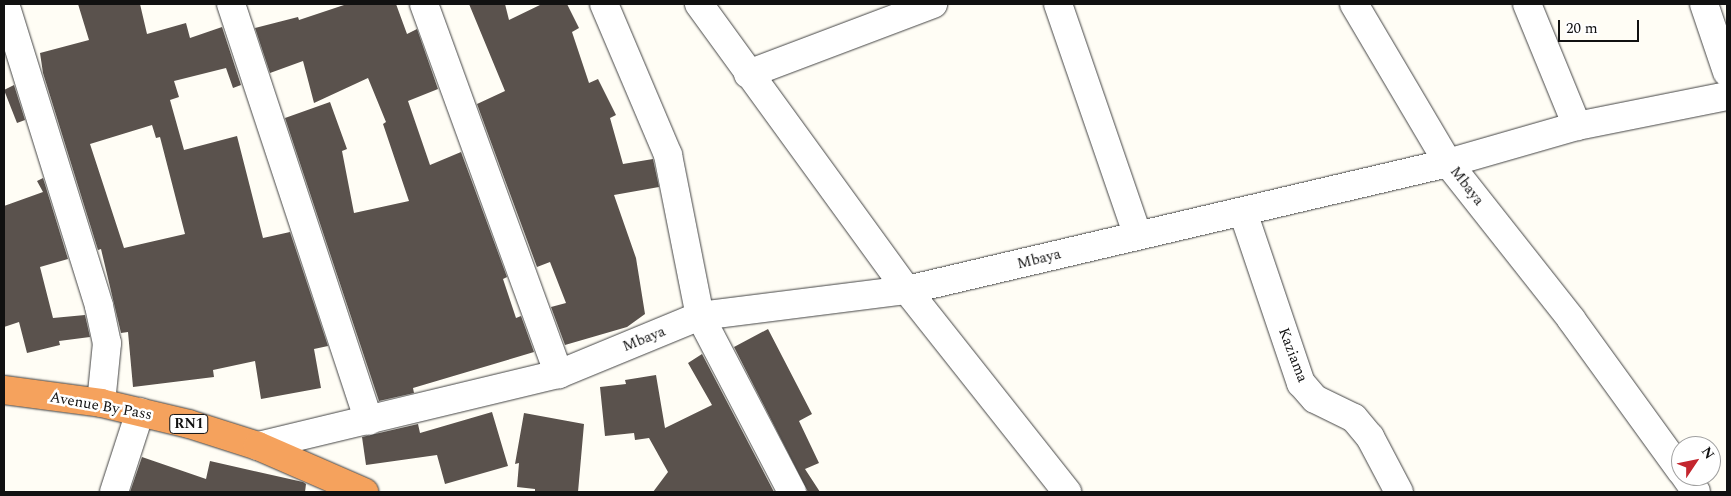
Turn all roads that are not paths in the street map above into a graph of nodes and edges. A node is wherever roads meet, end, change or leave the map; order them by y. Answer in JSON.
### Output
{"nodes":[{"id":1,"x":5,"y":4,"type":"edge"},
{"id":2,"x":231,"y":4,"type":"edge"},
{"id":3,"x":424,"y":4,"type":"edge"},
{"id":4,"x":604,"y":4,"type":"edge"},
{"id":5,"x":700,"y":4,"type":"edge"},
{"id":6,"x":933,"y":4,"type":"edge"},
{"id":7,"x":1058,"y":4,"type":"edge"},
{"id":8,"x":1354,"y":4,"type":"edge"},
{"id":9,"x":1527,"y":4,"type":"edge"},
{"id":10,"x":1704,"y":4,"type":"edge"},
{"id":11,"x":1727,"y":72,"type":"edge"},
{"id":12,"x":748,"y":74,"type":"junction"},
{"id":13,"x":1727,"y":96,"type":"edge"},
{"id":14,"x":1577,"y":126,"type":"junction"},
{"id":15,"x":1448,"y":163,"type":"junction"},
{"id":16,"x":1243,"y":212,"type":"junction"},
{"id":17,"x":1137,"y":234,"type":"junction"},
{"id":18,"x":906,"y":290,"type":"junction"},
{"id":19,"x":700,"y":316,"type":"junction"},
{"id":20,"x":559,"y":374,"type":"junction"},
{"id":21,"x":4,"y":390,"type":"edge"},
{"id":22,"x":101,"y":403,"type":"junction"},
{"id":23,"x":140,"y":412,"type":"junction"},
{"id":24,"x":369,"y":421,"type":"junction"},
{"id":25,"x":258,"y":446,"type":"junction"},
{"id":26,"x":1671,"y":457,"type":"edge"},
{"id":27,"x":114,"y":492,"type":"edge"},
{"id":28,"x":364,"y":492,"type":"edge"},
{"id":29,"x":792,"y":492,"type":"edge"},
{"id":30,"x":1067,"y":492,"type":"edge"},
{"id":31,"x":1399,"y":492,"type":"edge"}],
"edges":[{"from":1,"to":22,"type":"street"},
{"from":2,"to":24,"type":"street"},
{"from":3,"to":20,"type":"street"},
{"from":4,"to":19,"type":"street"},
{"from":5,"to":12,"type":"street"},
{"from":6,"to":12,"type":"street"},
{"from":7,"to":17,"type":"street"},
{"from":8,"to":15,"type":"street"},
{"from":9,"to":14,"type":"street"},
{"from":10,"to":11,"type":"street"},
{"from":12,"to":18,"type":"street"},
{"from":13,"to":14,"type":"street"},
{"from":14,"to":15,"type":"street"},
{"from":15,"to":16,"type":"street","name":"Mbaya"},
{"from":15,"to":26,"type":"street","name":"Mbaya"},
{"from":16,"to":17,"type":"street","name":"Mbaya"},
{"from":16,"to":31,"type":"street","name":"Kaziama"},
{"from":17,"to":18,"type":"street","name":"Mbaya"},
{"from":18,"to":19,"type":"street","name":"Mbaya"},
{"from":18,"to":30,"type":"street"},
{"from":19,"to":20,"type":"street","name":"Mbaya"},
{"from":19,"to":29,"type":"street"},
{"from":20,"to":24,"type":"street","name":"Mbaya"},
{"from":21,"to":22,"type":"highway","name":"Avenue By Pass","number":"RN1"},
{"from":22,"to":23,"type":"highway","name":"Avenue By Pass","number":"RN1"},
{"from":23,"to":25,"type":"highway","name":"Avenue By Pass","number":"RN1"},
{"from":23,"to":27,"type":"street"},
{"from":24,"to":25,"type":"street","name":"Mbaya"},
{"from":25,"to":28,"type":"highway","name":"Avenue By Pass","number":"RN1"}]}
